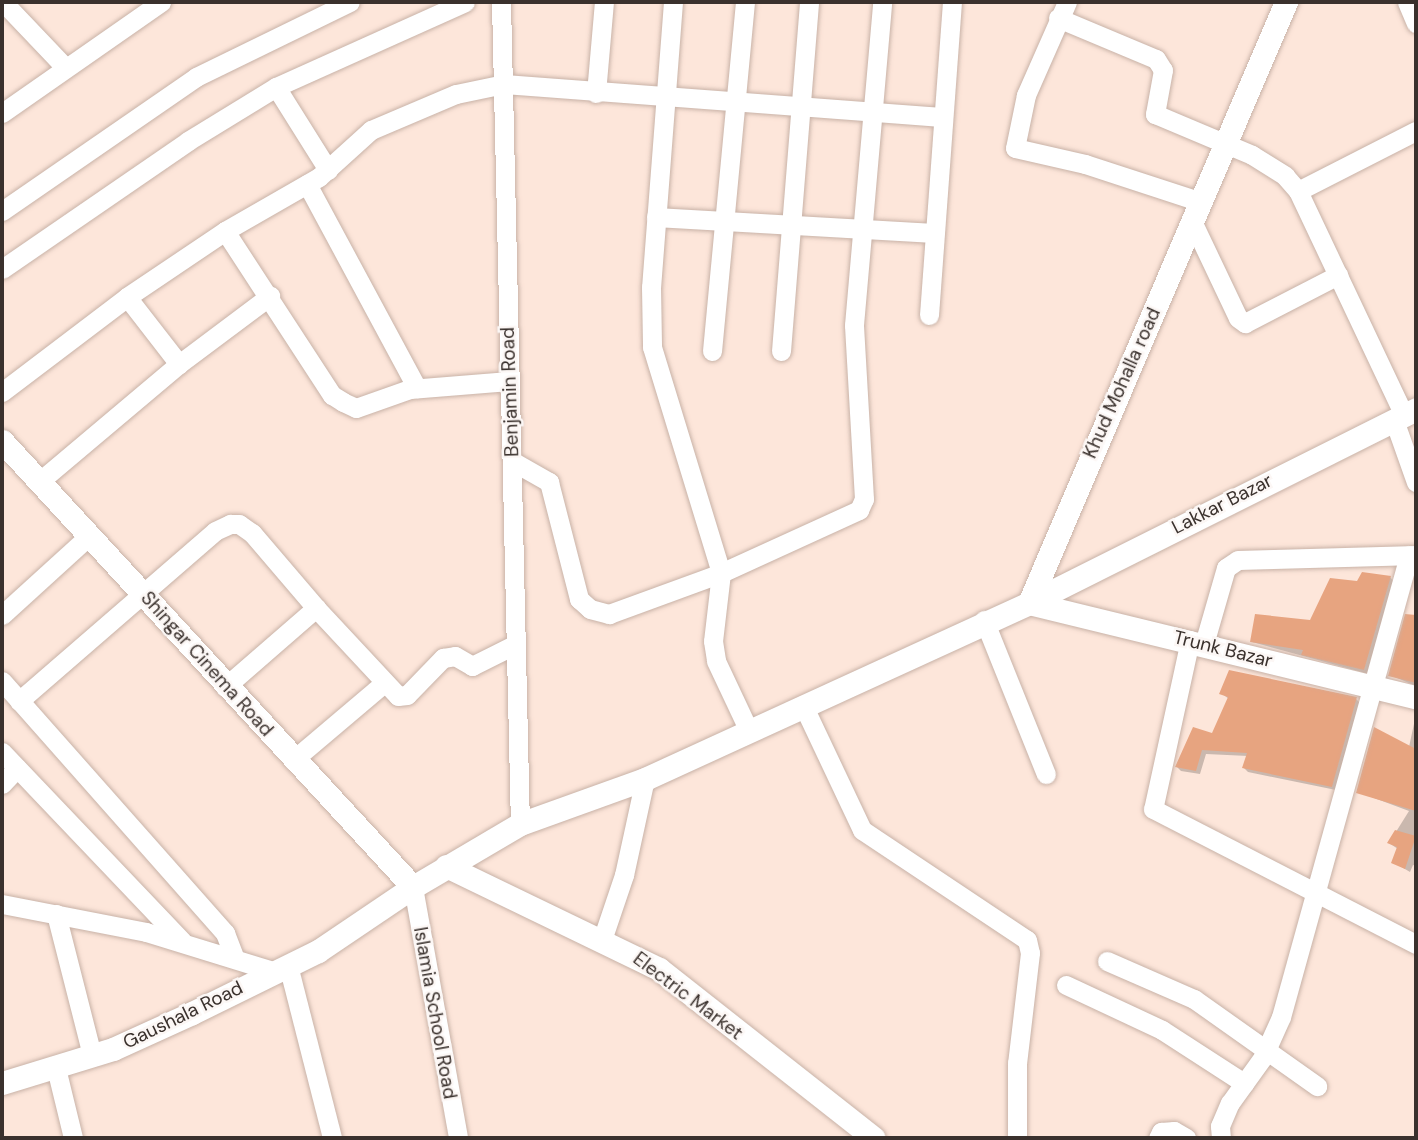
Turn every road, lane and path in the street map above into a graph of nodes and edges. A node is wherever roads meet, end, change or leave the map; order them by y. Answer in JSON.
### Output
{"nodes":[{"id":1,"x":3,"y":2,"type":"edge"},
{"id":2,"x":161,"y":2,"type":"edge"},
{"id":3,"x":350,"y":2,"type":"edge"},
{"id":4,"x":465,"y":2,"type":"edge"},
{"id":5,"x":501,"y":2,"type":"edge"},
{"id":6,"x":604,"y":2,"type":"edge"},
{"id":7,"x":673,"y":2,"type":"edge"},
{"id":8,"x":745,"y":2,"type":"edge"},
{"id":9,"x":809,"y":2,"type":"edge"},
{"id":10,"x":882,"y":2,"type":"edge"},
{"id":11,"x":952,"y":2,"type":"edge"},
{"id":12,"x":1286,"y":2,"type":"edge"},
{"id":13,"x":1407,"y":2,"type":"edge"},
{"id":14,"x":1063,"y":10,"type":"edge"},
{"id":15,"x":1416,"y":23,"type":"edge"},
{"id":16,"x":64,"y":66,"type":"junction"},
{"id":17,"x":504,"y":84,"type":"junction"},
{"id":18,"x":276,"y":87,"type":"junction"},
{"id":19,"x":596,"y":93,"type":"junction"},
{"id":20,"x":666,"y":97,"type":"junction"},
{"id":21,"x":732,"y":104,"type":"junction"},
{"id":22,"x":803,"y":109,"type":"junction"},
{"id":23,"x":2,"y":113,"type":"edge"},
{"id":24,"x":872,"y":113,"type":"junction"},
{"id":25,"x":942,"y":117,"type":"junction"},
{"id":26,"x":1416,"y":131,"type":"edge"},
{"id":27,"x":1227,"y":145,"type":"junction"},
{"id":28,"x":328,"y":170,"type":"junction"},
{"id":29,"x":307,"y":184,"type":"junction"},
{"id":30,"x":1298,"y":191,"type":"junction"},
{"id":31,"x":2,"y":211,"type":"edge"},
{"id":32,"x":1196,"y":212,"type":"junction"},
{"id":33,"x":656,"y":217,"type":"junction"},
{"id":34,"x":725,"y":221,"type":"junction"},
{"id":35,"x":794,"y":223,"type":"junction"},
{"id":36,"x":865,"y":226,"type":"junction"},
{"id":37,"x":225,"y":231,"type":"junction"},
{"id":38,"x":934,"y":233,"type":"junction"},
{"id":39,"x":2,"y":269,"type":"edge"},
{"id":40,"x":1338,"y":275,"type":"junction"},
{"id":41,"x":270,"y":296,"type":"junction"},
{"id":42,"x":127,"y":297,"type":"junction"},
{"id":43,"x":929,"y":315,"type":"dead end"},
{"id":44,"x":712,"y":351,"type":"dead end"},
{"id":45,"x":781,"y":351,"type":"dead end"},
{"id":46,"x":180,"y":363,"type":"junction"},
{"id":47,"x":509,"y":382,"type":"junction"},
{"id":48,"x":417,"y":388,"type":"junction"},
{"id":49,"x":2,"y":393,"type":"edge"},
{"id":50,"x":1405,"y":415,"type":"edge"},
{"id":51,"x":2,"y":440,"type":"edge"},
{"id":52,"x":512,"y":461,"type":"junction"},
{"id":53,"x":40,"y":481,"type":"junction"},
{"id":54,"x":1416,"y":482,"type":"edge"},
{"id":55,"x":90,"y":535,"type":"junction"},
{"id":56,"x":1413,"y":555,"type":"edge"},
{"id":57,"x":721,"y":573,"type":"junction"},
{"id":58,"x":145,"y":594,"type":"junction"},
{"id":59,"x":1029,"y":603,"type":"junction"},
{"id":60,"x":316,"y":608,"type":"junction"},
{"id":61,"x":2,"y":615,"type":"edge"},
{"id":62,"x":985,"y":620,"type":"junction"},
{"id":63,"x":1197,"y":642,"type":"junction"},
{"id":64,"x":514,"y":645,"type":"junction"},
{"id":65,"x":2,"y":681,"type":"edge"},
{"id":66,"x":384,"y":683,"type":"junction"},
{"id":67,"x":1372,"y":686,"type":"junction"},
{"id":68,"x":225,"y":687,"type":"junction"},
{"id":69,"x":1416,"y":697,"type":"edge"},
{"id":70,"x":19,"y":701,"type":"junction"},
{"id":71,"x":803,"y":705,"type":"junction"},
{"id":72,"x":749,"y":731,"type":"junction"},
{"id":73,"x":2,"y":752,"type":"edge"},
{"id":74,"x":293,"y":760,"type":"junction"},
{"id":75,"x":18,"y":768,"type":"junction"},
{"id":76,"x":1046,"y":774,"type":"dead end"},
{"id":77,"x":645,"y":779,"type":"junction"},
{"id":78,"x":2,"y":784,"type":"edge"},
{"id":79,"x":520,"y":824,"type":"junction"},
{"id":80,"x":446,"y":866,"type":"junction"},
{"id":81,"x":413,"y":887,"type":"junction"},
{"id":82,"x":1318,"y":892,"type":"junction"},
{"id":83,"x":2,"y":904,"type":"edge"},
{"id":84,"x":56,"y":914,"type":"junction"},
{"id":85,"x":602,"y":940,"type":"junction"},
{"id":86,"x":182,"y":941,"type":"junction"},
{"id":87,"x":1416,"y":944,"type":"edge"},
{"id":88,"x":234,"y":957,"type":"junction"},
{"id":89,"x":1107,"y":961,"type":"dead end"},
{"id":90,"x":280,"y":968,"type":"junction"},
{"id":91,"x":1066,"y":985,"type":"dead end"},
{"id":92,"x":1267,"y":1050,"type":"junction"},
{"id":93,"x":92,"y":1055,"type":"junction"},
{"id":94,"x":56,"y":1068,"type":"junction"},
{"id":95,"x":2,"y":1083,"type":"edge"},
{"id":96,"x":1244,"y":1083,"type":"junction"},
{"id":97,"x":1317,"y":1086,"type":"dead end"},
{"id":98,"x":1219,"y":1137,"type":"edge"},
{"id":99,"x":73,"y":1138,"type":"edge"},
{"id":100,"x":332,"y":1138,"type":"edge"},
{"id":101,"x":458,"y":1138,"type":"edge"},
{"id":102,"x":874,"y":1138,"type":"edge"},
{"id":103,"x":1017,"y":1138,"type":"edge"},
{"id":104,"x":1158,"y":1138,"type":"edge"},
{"id":105,"x":1186,"y":1138,"type":"edge"}],
"edges":[{"from":1,"to":16,"type":"street"},
{"from":2,"to":16,"type":"street"},
{"from":3,"to":31,"type":"street"},
{"from":4,"to":18,"type":"street"},
{"from":5,"to":17,"type":"street","name":"Benjamin Road"},
{"from":6,"to":19,"type":"street"},
{"from":7,"to":20,"type":"street"},
{"from":8,"to":21,"type":"street"},
{"from":9,"to":22,"type":"street"},
{"from":10,"to":24,"type":"street"},
{"from":11,"to":25,"type":"street"},
{"from":12,"to":27,"type":"street","name":"Khud Mohalla road"},
{"from":13,"to":15,"type":"street"},
{"from":14,"to":27,"type":"street"},
{"from":14,"to":32,"type":"street"},
{"from":16,"to":23,"type":"street"},
{"from":17,"to":19,"type":"street"},
{"from":17,"to":28,"type":"street"},
{"from":17,"to":47,"type":"street","name":"Benjamin Road"},
{"from":18,"to":28,"type":"street"},
{"from":18,"to":39,"type":"street"},
{"from":19,"to":20,"type":"street"},
{"from":20,"to":21,"type":"street"},
{"from":20,"to":33,"type":"street"},
{"from":21,"to":22,"type":"street"},
{"from":21,"to":34,"type":"street"},
{"from":22,"to":24,"type":"street"},
{"from":22,"to":35,"type":"street"},
{"from":24,"to":25,"type":"street"},
{"from":24,"to":36,"type":"street"},
{"from":25,"to":38,"type":"street"},
{"from":26,"to":30,"type":"street"},
{"from":27,"to":30,"type":"street"},
{"from":27,"to":32,"type":"street","name":"Khud Mohalla road"},
{"from":28,"to":29,"type":"street"},
{"from":29,"to":37,"type":"street"},
{"from":29,"to":48,"type":"street"},
{"from":30,"to":40,"type":"street"},
{"from":32,"to":40,"type":"street"},
{"from":32,"to":59,"type":"street","name":"Khud Mohalla road"},
{"from":33,"to":34,"type":"street"},
{"from":33,"to":57,"type":"street"},
{"from":34,"to":35,"type":"street"},
{"from":34,"to":44,"type":"street"},
{"from":35,"to":36,"type":"street"},
{"from":35,"to":45,"type":"street"},
{"from":36,"to":38,"type":"street"},
{"from":36,"to":57,"type":"street"},
{"from":37,"to":41,"type":"street"},
{"from":37,"to":42,"type":"street"},
{"from":38,"to":43,"type":"street"},
{"from":40,"to":50,"type":"street"},
{"from":41,"to":46,"type":"street"},
{"from":41,"to":48,"type":"street"},
{"from":42,"to":46,"type":"street"},
{"from":42,"to":49,"type":"street"},
{"from":46,"to":53,"type":"street"},
{"from":47,"to":48,"type":"street"},
{"from":47,"to":52,"type":"street","name":"Benjamin Road"},
{"from":50,"to":54,"type":"street"},
{"from":50,"to":59,"type":"street","name":"Lakkar Bazar"},
{"from":51,"to":53,"type":"street","name":"Shingar Cinema Road"},
{"from":52,"to":57,"type":"street"},
{"from":52,"to":64,"type":"street","name":"Benjamin Road"},
{"from":53,"to":55,"type":"street","name":"Shingar Cinema Road"},
{"from":55,"to":58,"type":"street","name":"Shingar Cinema Road"},
{"from":55,"to":61,"type":"street"},
{"from":56,"to":63,"type":"street"},
{"from":56,"to":67,"type":"street"},
{"from":57,"to":72,"type":"street"},
{"from":58,"to":60,"type":"street"},
{"from":58,"to":68,"type":"street","name":"Shingar Cinema Road"},
{"from":58,"to":70,"type":"street"},
{"from":59,"to":62,"type":"street"},
{"from":59,"to":63,"type":"street","name":"Trunk Bazar"},
{"from":60,"to":66,"type":"street"},
{"from":60,"to":68,"type":"street"},
{"from":62,"to":71,"type":"street","name":"Gaushala Road"},
{"from":62,"to":76,"type":"street"},
{"from":63,"to":67,"type":"street","name":"Trunk Bazar"},
{"from":63,"to":82,"type":"street"},
{"from":64,"to":66,"type":"street"},
{"from":64,"to":79,"type":"street","name":"Benjamin Road"},
{"from":65,"to":70,"type":"street"},
{"from":66,"to":74,"type":"street"},
{"from":67,"to":69,"type":"street","name":"Trunk Bazar"},
{"from":67,"to":82,"type":"street"},
{"from":68,"to":74,"type":"street","name":"Shingar Cinema Road"},
{"from":70,"to":88,"type":"street"},
{"from":71,"to":72,"type":"street","name":"Gaushala Road"},
{"from":71,"to":103,"type":"street"},
{"from":72,"to":77,"type":"street","name":"Gaushala Road"},
{"from":73,"to":75,"type":"street"},
{"from":74,"to":81,"type":"street","name":"Shingar Cinema Road"},
{"from":75,"to":78,"type":"street"},
{"from":75,"to":86,"type":"street"},
{"from":77,"to":79,"type":"street","name":"Gaushala Road"},
{"from":77,"to":85,"type":"street"},
{"from":79,"to":80,"type":"street","name":"Gaushala Road"},
{"from":80,"to":81,"type":"street","name":"Gaushala Road"},
{"from":80,"to":85,"type":"street","name":"Electric Market"},
{"from":81,"to":90,"type":"street","name":"Gaushala Road"},
{"from":81,"to":101,"type":"street","name":"Islamia School Road"},
{"from":82,"to":87,"type":"street"},
{"from":82,"to":92,"type":"street"},
{"from":83,"to":84,"type":"street"},
{"from":84,"to":86,"type":"street"},
{"from":84,"to":93,"type":"street"},
{"from":85,"to":102,"type":"street","name":"Electric Market"},
{"from":86,"to":88,"type":"street"},
{"from":88,"to":90,"type":"street"},
{"from":89,"to":92,"type":"street"},
{"from":90,"to":93,"type":"street","name":"Gaushala Road"},
{"from":90,"to":100,"type":"street"},
{"from":91,"to":96,"type":"street"},
{"from":92,"to":96,"type":"street"},
{"from":92,"to":97,"type":"street"},
{"from":93,"to":94,"type":"street","name":"Gaushala Road"},
{"from":94,"to":95,"type":"street","name":"Gaushala Road"},
{"from":94,"to":99,"type":"street"},
{"from":96,"to":98,"type":"street"},
{"from":104,"to":105,"type":"street"}]}
